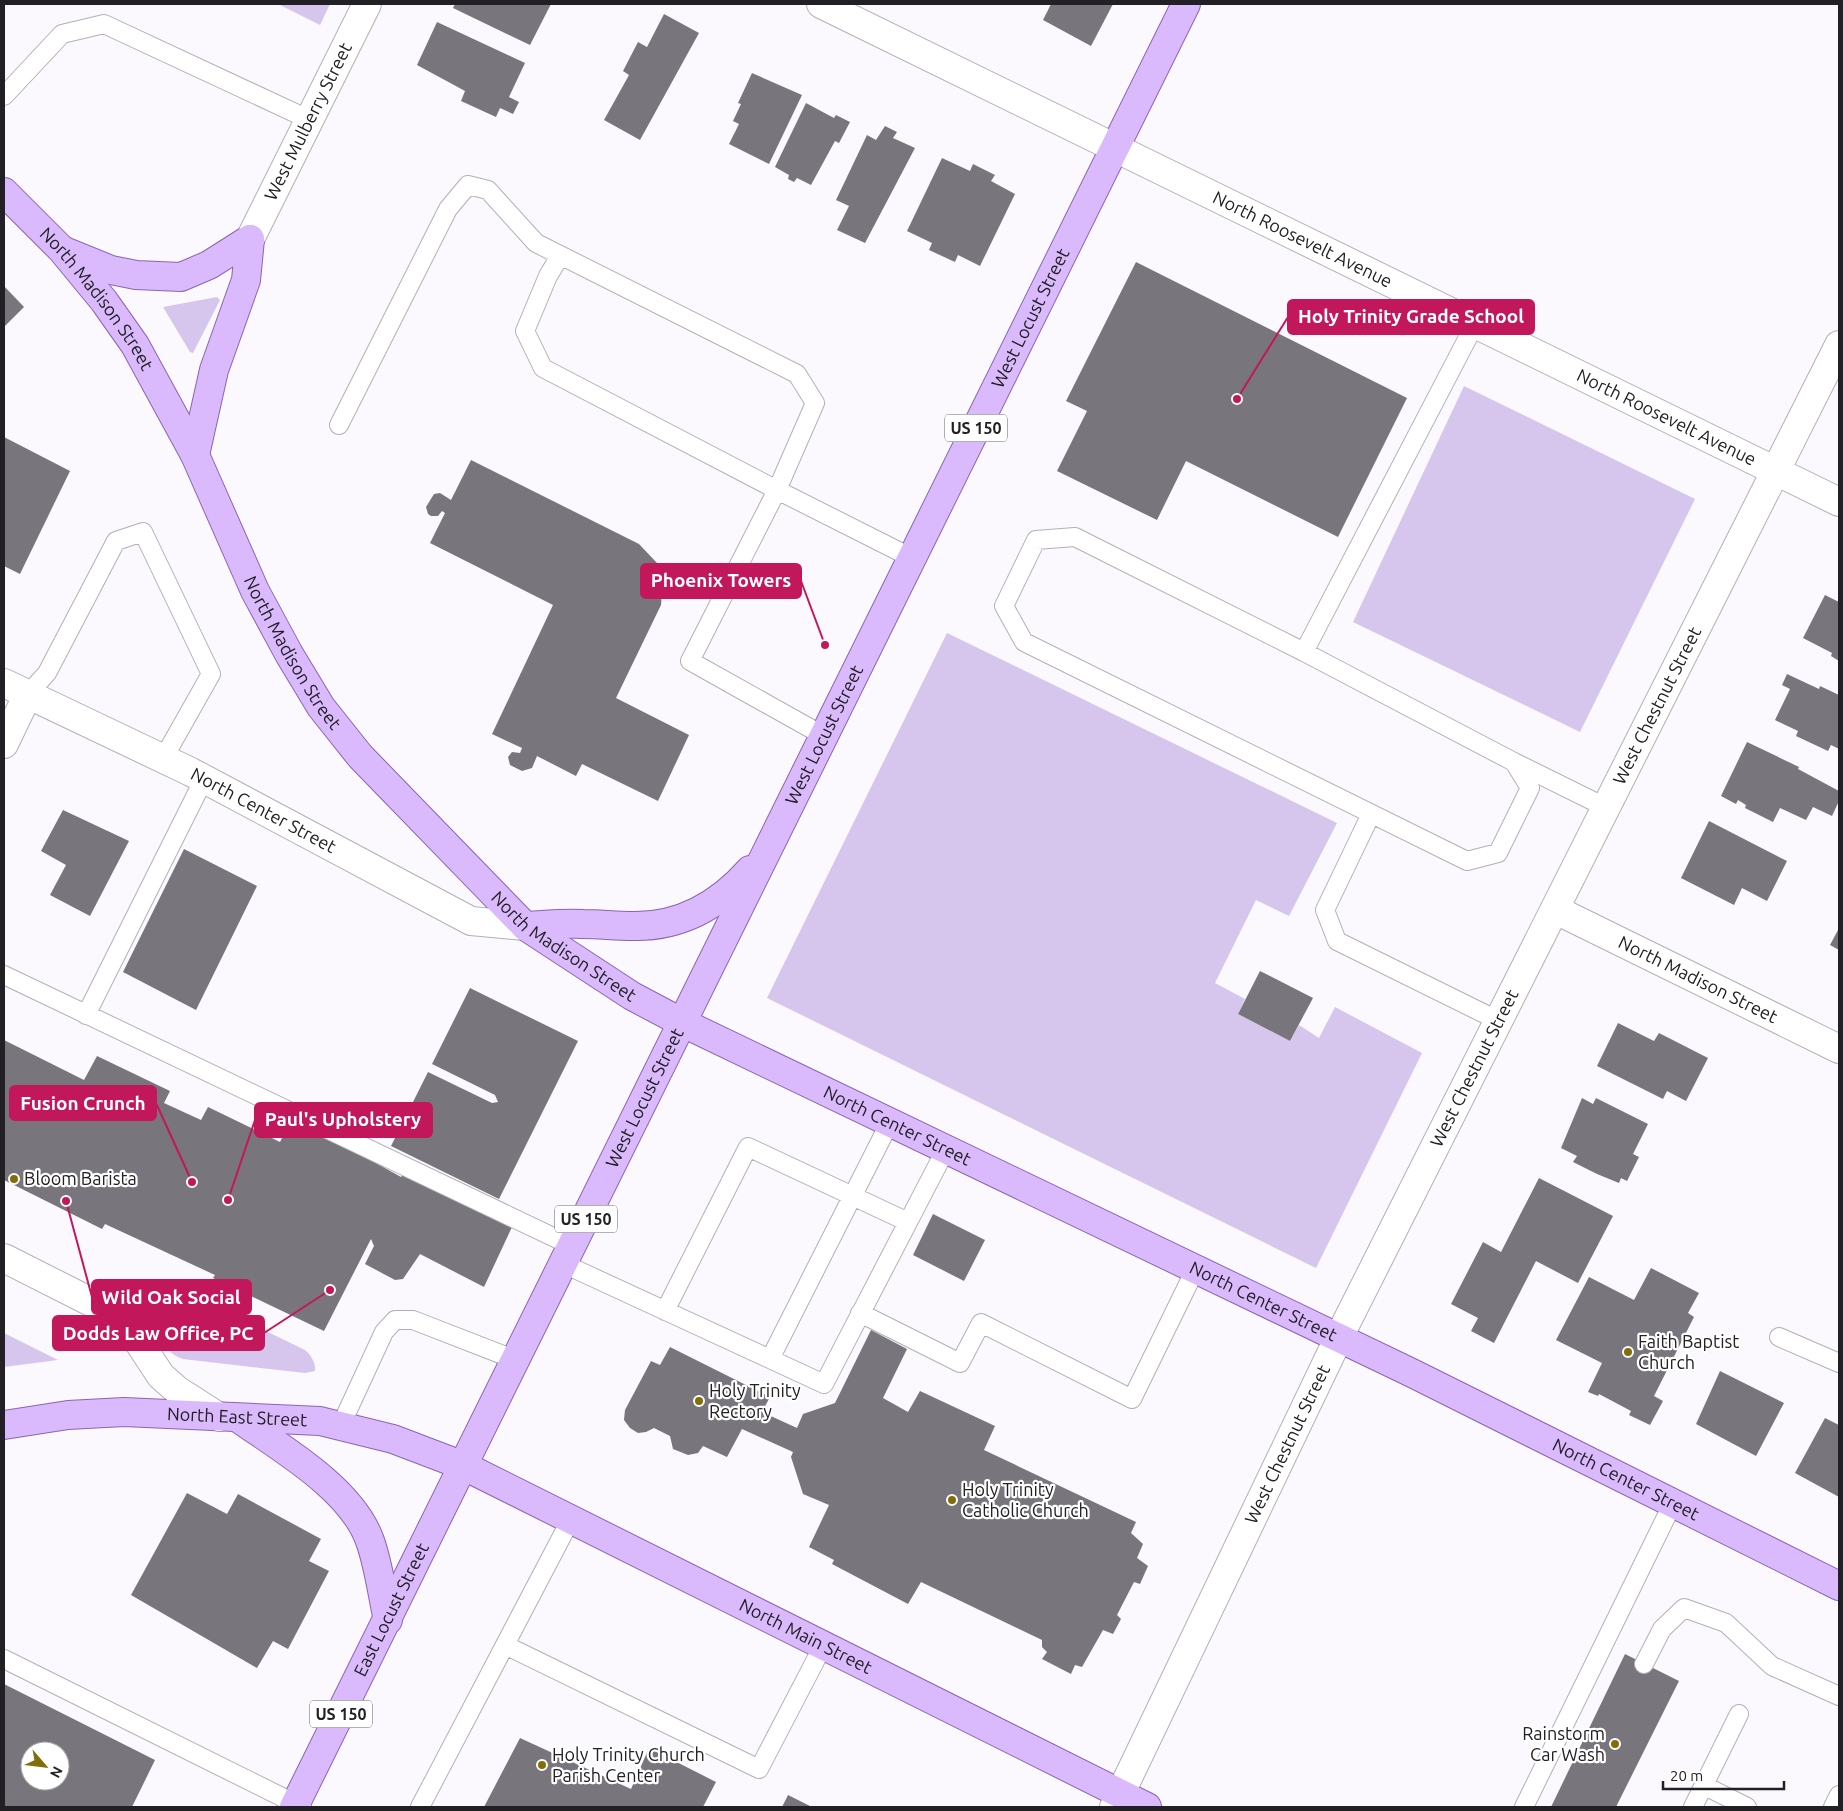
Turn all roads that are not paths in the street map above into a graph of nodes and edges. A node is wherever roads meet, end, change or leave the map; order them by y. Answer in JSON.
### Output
{"nodes":[{"id":1,"x":367,"y":4,"type":"edge"},
{"id":2,"x":821,"y":4,"type":"edge"},
{"id":3,"x":1186,"y":4,"type":"edge"},
{"id":4,"x":4,"y":96,"type":"edge"},
{"id":5,"x":310,"y":120,"type":"junction"},
{"id":6,"x":1115,"y":148,"type":"junction"},
{"id":7,"x":4,"y":192,"type":"edge"},
{"id":8,"x":250,"y":239,"type":"junction"},
{"id":9,"x":62,"y":250,"type":"junction"},
{"id":10,"x":560,"y":256,"type":"junction"},
{"id":11,"x":1475,"y":324,"type":"junction"},
{"id":12,"x":1839,"y":345,"type":"edge"},
{"id":13,"x":339,"y":425,"type":"dead end"},
{"id":14,"x":195,"y":455,"type":"junction"},
{"id":15,"x":1776,"y":471,"type":"junction"},
{"id":16,"x":777,"y":490,"type":"junction"},
{"id":17,"x":1839,"y":502,"type":"edge"},
{"id":18,"x":912,"y":558,"type":"junction"},
{"id":19,"x":1304,"y":652,"type":"junction"},
{"id":20,"x":4,"y":682,"type":"edge"},
{"id":21,"x":28,"y":694,"type":"junction"},
{"id":22,"x":824,"y":736,"type":"junction"},
{"id":23,"x":4,"y":744,"type":"edge"},
{"id":24,"x":163,"y":759,"type":"junction"},
{"id":25,"x":1514,"y":762,"type":"junction"},
{"id":26,"x":204,"y":779,"type":"junction"},
{"id":27,"x":1607,"y":808,"type":"junction"},
{"id":28,"x":1371,"y":814,"type":"junction"},
{"id":29,"x":766,"y":853,"type":"junction"},
{"id":30,"x":1556,"y":910,"type":"junction"},
{"id":31,"x":525,"y":926,"type":"junction"},
{"id":32,"x":4,"y":975,"type":"edge"},
{"id":33,"x":86,"y":1015,"type":"junction"},
{"id":34,"x":1499,"y":1021,"type":"junction"},
{"id":35,"x":683,"y":1023,"type":"junction"},
{"id":36,"x":1839,"y":1049,"type":"edge"},
{"id":37,"x":890,"y":1122,"type":"junction"},
{"id":38,"x":946,"y":1149,"type":"junction"},
{"id":39,"x":852,"y":1196,"type":"junction"},
{"id":40,"x":908,"y":1222,"type":"junction"},
{"id":41,"x":568,"y":1255,"type":"junction"},
{"id":42,"x":4,"y":1258,"type":"edge"},
{"id":43,"x":1196,"y":1268,"type":"junction"},
{"id":44,"x":665,"y":1311,"type":"junction"},
{"id":45,"x":860,"y":1313,"type":"junction"},
{"id":46,"x":1339,"y":1337,"type":"junction"},
{"id":47,"x":1779,"y":1337,"type":"dead end"},
{"id":48,"x":770,"y":1359,"type":"junction"},
{"id":49,"x":516,"y":1360,"type":"junction"},
{"id":50,"x":1839,"y":1363,"type":"edge"},
{"id":51,"x":229,"y":1417,"type":"junction"},
{"id":52,"x":4,"y":1425,"type":"edge"},
{"id":53,"x":341,"y":1426,"type":"junction"},
{"id":54,"x":464,"y":1466,"type":"junction"},
{"id":55,"x":1673,"y":1503,"type":"junction"},
{"id":56,"x":571,"y":1519,"type":"junction"},
{"id":57,"x":1839,"y":1586,"type":"edge"},
{"id":58,"x":388,"y":1620,"type":"junction"},
{"id":59,"x":504,"y":1646,"type":"junction"},
{"id":60,"x":823,"y":1646,"type":"junction"},
{"id":61,"x":4,"y":1659,"type":"edge"},
{"id":62,"x":1644,"y":1664,"type":"dead end"},
{"id":63,"x":1839,"y":1696,"type":"edge"},
{"id":64,"x":1739,"y":1714,"type":"dead end"},
{"id":65,"x":1705,"y":1786,"type":"junction"},
{"id":66,"x":1839,"y":1795,"type":"edge"},
{"id":67,"x":1117,"y":1801,"type":"edge"},
{"id":68,"x":297,"y":1806,"type":"edge"},
{"id":69,"x":420,"y":1807,"type":"edge"},
{"id":70,"x":1147,"y":1807,"type":"edge"},
{"id":71,"x":1524,"y":1807,"type":"edge"},
{"id":72,"x":1694,"y":1807,"type":"edge"},
{"id":73,"x":1747,"y":1807,"type":"edge"},
{"id":74,"x":1833,"y":1807,"type":"edge"}],
"edges":[{"from":1,"to":5,"type":"street","name":"West Mulberry Street"},
{"from":2,"to":6,"type":"street","name":"North Roosevelt Avenue"},
{"from":3,"to":6,"type":"main road","name":"West Locust Street","number":"US 150"},
{"from":4,"to":5,"type":"lane"},
{"from":5,"to":8,"type":"street","name":"West Mulberry Street"},
{"from":6,"to":11,"type":"street","name":"North Roosevelt Avenue"},
{"from":6,"to":18,"type":"main road","name":"West Locust Street","number":"US 150"},
{"from":7,"to":9,"type":"main road","name":"North Madison Street"},
{"from":8,"to":9,"type":"main road"},
{"from":8,"to":14,"type":"main road"},
{"from":9,"to":14,"type":"main road","name":"North Madison Street"},
{"from":10,"to":13,"type":"lane"},
{"from":10,"to":16,"type":"lane"},
{"from":10,"to":16,"type":"lane"},
{"from":11,"to":15,"type":"street","name":"North Roosevelt Avenue"},
{"from":11,"to":19,"type":"lane"},
{"from":12,"to":15,"type":"street","name":"West Chestnut Street"},
{"from":14,"to":31,"type":"main road","name":"North Madison Street"},
{"from":15,"to":17,"type":"street","name":"North Roosevelt Avenue"},
{"from":15,"to":27,"type":"street","name":"West Chestnut Street"},
{"from":16,"to":18,"type":"lane"},
{"from":16,"to":22,"type":"lane"},
{"from":18,"to":22,"type":"main road","name":"West Locust Street","number":"US 150"},
{"from":19,"to":25,"type":"lane"},
{"from":19,"to":28,"type":"lane"},
{"from":20,"to":21,"type":"street","name":"North Center Street"},
{"from":21,"to":23,"type":"street"},
{"from":21,"to":24,"type":"street","name":"North Center Street"},
{"from":21,"to":24,"type":"lane"},
{"from":22,"to":29,"type":"main road","name":"West Locust Street","number":"US 150"},
{"from":24,"to":26,"type":"street","name":"North Center Street"},
{"from":25,"to":27,"type":"lane"},
{"from":25,"to":28,"type":"lane"},
{"from":26,"to":31,"type":"street","name":"North Center Street"},
{"from":26,"to":33,"type":"lane"},
{"from":27,"to":30,"type":"street","name":"West Chestnut Street"},
{"from":28,"to":34,"type":"lane"},
{"from":29,"to":31,"type":"main road"},
{"from":29,"to":35,"type":"main road","name":"West Locust Street","number":"US 150"},
{"from":30,"to":34,"type":"street","name":"West Chestnut Street"},
{"from":30,"to":36,"type":"street","name":"North Madison Street"},
{"from":31,"to":35,"type":"main road","name":"North Madison Street"},
{"from":32,"to":33,"type":"lane"},
{"from":33,"to":41,"type":"lane"},
{"from":34,"to":46,"type":"street","name":"West Chestnut Street"},
{"from":35,"to":37,"type":"main road","name":"North Center Street"},
{"from":35,"to":41,"type":"main road","name":"West Locust Street","number":"US 150"},
{"from":37,"to":38,"type":"main road","name":"North Center Street"},
{"from":37,"to":39,"type":"lane"},
{"from":38,"to":40,"type":"lane"},
{"from":38,"to":43,"type":"main road","name":"North Center Street"},
{"from":39,"to":40,"type":"lane"},
{"from":39,"to":44,"type":"lane"},
{"from":39,"to":48,"type":"lane"},
{"from":40,"to":45,"type":"lane"},
{"from":41,"to":44,"type":"lane"},
{"from":41,"to":49,"type":"main road","name":"West Locust Street","number":"US 150"},
{"from":42,"to":51,"type":"street"},
{"from":43,"to":45,"type":"lane"},
{"from":43,"to":46,"type":"main road","name":"North Center Street"},
{"from":44,"to":48,"type":"lane"},
{"from":45,"to":48,"type":"lane"},
{"from":46,"to":55,"type":"main road","name":"North Center Street"},
{"from":46,"to":67,"type":"street","name":"West Chestnut Street"},
{"from":47,"to":50,"type":"lane"},
{"from":49,"to":53,"type":"lane"},
{"from":49,"to":54,"type":"main road","name":"West Locust Street","number":"US 150"},
{"from":51,"to":52,"type":"main road","name":"North East Street"},
{"from":51,"to":53,"type":"main road","name":"North East Street"},
{"from":51,"to":58,"type":"main road"},
{"from":53,"to":54,"type":"main road","name":"North East Street"},
{"from":54,"to":56,"type":"main road","name":"North Main Street"},
{"from":54,"to":58,"type":"main road","name":"East Locust Street","number":"US 150"},
{"from":55,"to":57,"type":"main road","name":"North Center Street"},
{"from":55,"to":71,"type":"lane"},
{"from":56,"to":59,"type":"lane"},
{"from":56,"to":60,"type":"main road","name":"North Main Street"},
{"from":58,"to":68,"type":"main road","name":"East Locust Street","number":"US 150"},
{"from":59,"to":60,"type":"lane"},
{"from":59,"to":69,"type":"lane"},
{"from":60,"to":67,"type":"main road","name":"North Main Street"},
{"from":61,"to":68,"type":"lane"},
{"from":62,"to":63,"type":"lane"},
{"from":64,"to":65,"type":"lane"},
{"from":65,"to":72,"type":"lane"},
{"from":65,"to":73,"type":"lane"},
{"from":66,"to":74,"type":"lane"},
{"from":67,"to":70,"type":"main road","name":"North Main Street"}]}
